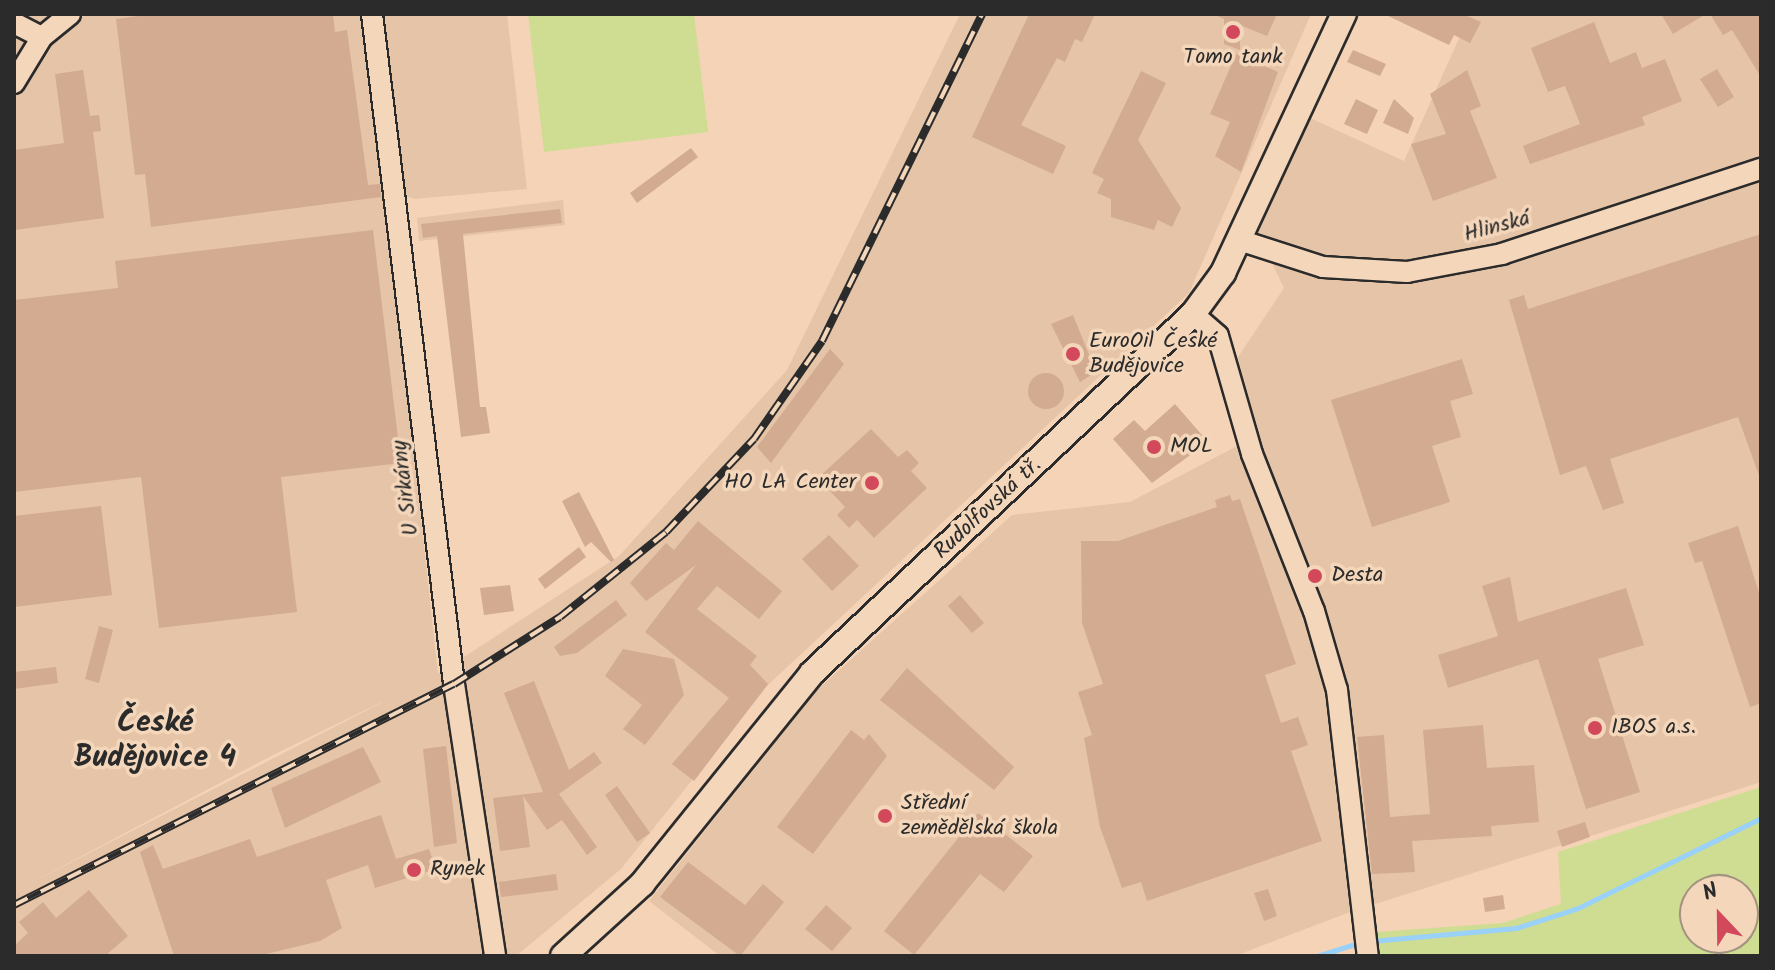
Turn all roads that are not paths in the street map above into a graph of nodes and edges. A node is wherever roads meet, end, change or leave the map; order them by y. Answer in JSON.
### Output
{"nodes":[{"id":1,"x":70,"y":14,"type":"edge"},
{"id":2,"x":372,"y":14,"type":"edge"},
{"id":3,"x":1344,"y":14,"type":"edge"},
{"id":4,"x":14,"y":23,"type":"edge"},
{"id":5,"x":42,"y":37,"type":"junction"},
{"id":6,"x":14,"y":83,"type":"edge"},
{"id":7,"x":1761,"y":169,"type":"edge"},
{"id":8,"x":1239,"y":240,"type":"junction"},
{"id":9,"x":1193,"y":314,"type":"junction"},
{"id":10,"x":1368,"y":955,"type":"edge"},
{"id":11,"x":495,"y":956,"type":"edge"},
{"id":12,"x":563,"y":956,"type":"edge"}],
"edges":[{"from":1,"to":5,"type":"street"},
{"from":2,"to":11,"type":"street","name":"U Sirkárny"},
{"from":3,"to":8,"type":"main road","name":"Rudolfovská tř."},
{"from":4,"to":5,"type":"street"},
{"from":5,"to":6,"type":"street"},
{"from":7,"to":8,"type":"street","name":"Hlinská"},
{"from":8,"to":9,"type":"main road","name":"Rudolfovská tř."},
{"from":9,"to":10,"type":"street"},
{"from":9,"to":12,"type":"main road","name":"Rudolfovská tř."}]}
